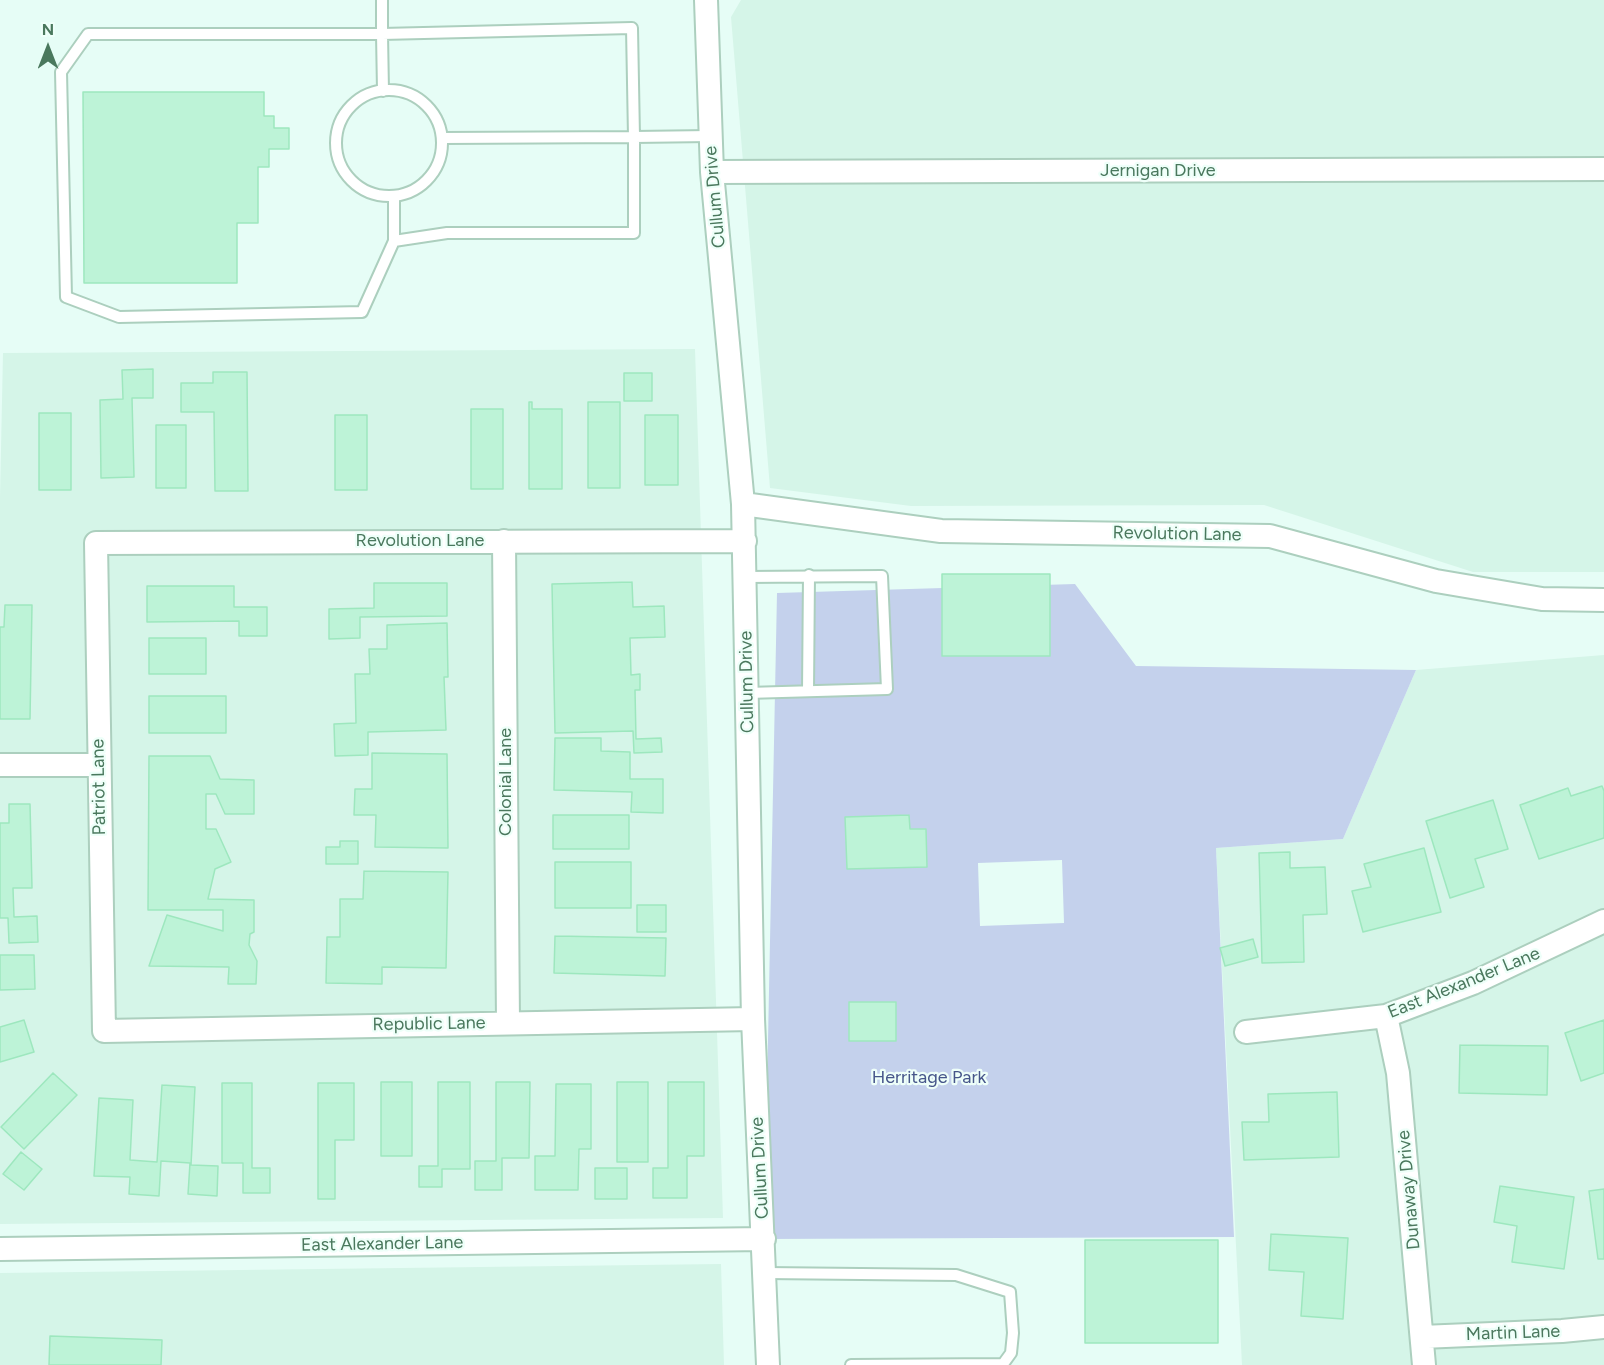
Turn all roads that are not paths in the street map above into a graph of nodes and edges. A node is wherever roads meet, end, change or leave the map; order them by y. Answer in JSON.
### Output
{"nodes":[{"id":1,"x":382,"y":0,"type":"edge"},
{"id":2,"x":706,"y":0,"type":"edge"},
{"id":3,"x":382,"y":34,"type":"junction"},
{"id":4,"x":383,"y":91,"type":"junction"},
{"id":5,"x":710,"y":136,"type":"junction"},
{"id":6,"x":634,"y":137,"type":"junction"},
{"id":7,"x":442,"y":138,"type":"junction"},
{"id":8,"x":1604,"y":169,"type":"edge"},
{"id":9,"x":712,"y":172,"type":"junction"},
{"id":10,"x":394,"y":196,"type":"junction"},
{"id":11,"x":394,"y":241,"type":"junction"},
{"id":12,"x":743,"y":504,"type":"junction"},
{"id":13,"x":504,"y":541,"type":"junction"},
{"id":14,"x":745,"y":541,"type":"junction"},
{"id":15,"x":96,"y":543,"type":"joint"},
{"id":16,"x":809,"y":575,"type":"junction"},
{"id":17,"x":745,"y":577,"type":"junction"},
{"id":18,"x":1604,"y":600,"type":"edge"},
{"id":19,"x":808,"y":691,"type":"junction"},
{"id":20,"x":747,"y":693,"type":"junction"},
{"id":21,"x":0,"y":765,"type":"edge"},
{"id":22,"x":99,"y":765,"type":"junction"},
{"id":23,"x":1604,"y":921,"type":"edge"},
{"id":24,"x":1386,"y":1016,"type":"junction"},
{"id":25,"x":753,"y":1019,"type":"junction"},
{"id":26,"x":508,"y":1022,"type":"junction"},
{"id":27,"x":104,"y":1031,"type":"joint"},
{"id":28,"x":1246,"y":1032,"type":"dead end"},
{"id":29,"x":764,"y":1239,"type":"junction"},
{"id":30,"x":0,"y":1249,"type":"edge"},
{"id":31,"x":765,"y":1273,"type":"junction"},
{"id":32,"x":1604,"y":1327,"type":"edge"},
{"id":33,"x":1422,"y":1337,"type":"junction"},
{"id":34,"x":768,"y":1365,"type":"edge"},
{"id":35,"x":851,"y":1365,"type":"edge"},
{"id":36,"x":1424,"y":1365,"type":"edge"}],
"edges":[{"from":1,"to":3,"type":"lane"},
{"from":2,"to":5,"type":"street","name":"Cullum Drive"},
{"from":3,"to":4,"type":"lane"},
{"from":3,"to":6,"type":"lane"},
{"from":3,"to":11,"type":"lane"},
{"from":4,"to":7,"type":"lane"},
{"from":4,"to":10,"type":"lane"},
{"from":5,"to":6,"type":"lane"},
{"from":5,"to":9,"type":"street","name":"Cullum Drive"},
{"from":6,"to":7,"type":"lane"},
{"from":6,"to":11,"type":"lane"},
{"from":7,"to":10,"type":"lane"},
{"from":8,"to":9,"type":"street","name":"Jernigan Drive"},
{"from":9,"to":12,"type":"street","name":"Cullum Drive"},
{"from":10,"to":11,"type":"lane"},
{"from":12,"to":14,"type":"street","name":"Cullum Drive"},
{"from":12,"to":18,"type":"street","name":"Revolution Lane"},
{"from":13,"to":14,"type":"street","name":"Revolution Lane"},
{"from":13,"to":15,"type":"street","name":"Revolution Lane"},
{"from":13,"to":26,"type":"street","name":"Colonial Lane"},
{"from":14,"to":17,"type":"street","name":"Cullum Drive"},
{"from":15,"to":22,"type":"street","name":"Patriot Lane"},
{"from":16,"to":17,"type":"lane"},
{"from":16,"to":19,"type":"lane"},
{"from":16,"to":19,"type":"lane"},
{"from":17,"to":20,"type":"street","name":"Cullum Drive"},
{"from":19,"to":20,"type":"lane"},
{"from":20,"to":25,"type":"street","name":"Cullum Drive"},
{"from":21,"to":22,"type":"street"},
{"from":22,"to":27,"type":"street","name":"Patriot Lane"},
{"from":23,"to":24,"type":"street","name":"East Alexander Lane"},
{"from":24,"to":28,"type":"street","name":"East Alexander Lane"},
{"from":24,"to":33,"type":"street","name":"Dunaway Drive"},
{"from":25,"to":26,"type":"street","name":"Republic Lane"},
{"from":25,"to":29,"type":"street","name":"Cullum Drive"},
{"from":26,"to":27,"type":"street","name":"Republic Lane"},
{"from":29,"to":30,"type":"street","name":"East Alexander Lane"},
{"from":29,"to":31,"type":"street","name":"Cullum Drive"},
{"from":31,"to":34,"type":"street","name":"Cullum Drive"},
{"from":31,"to":35,"type":"lane"},
{"from":32,"to":33,"type":"street","name":"Martin Lane"},
{"from":33,"to":36,"type":"street","name":"Dunaway Drive"}]}
